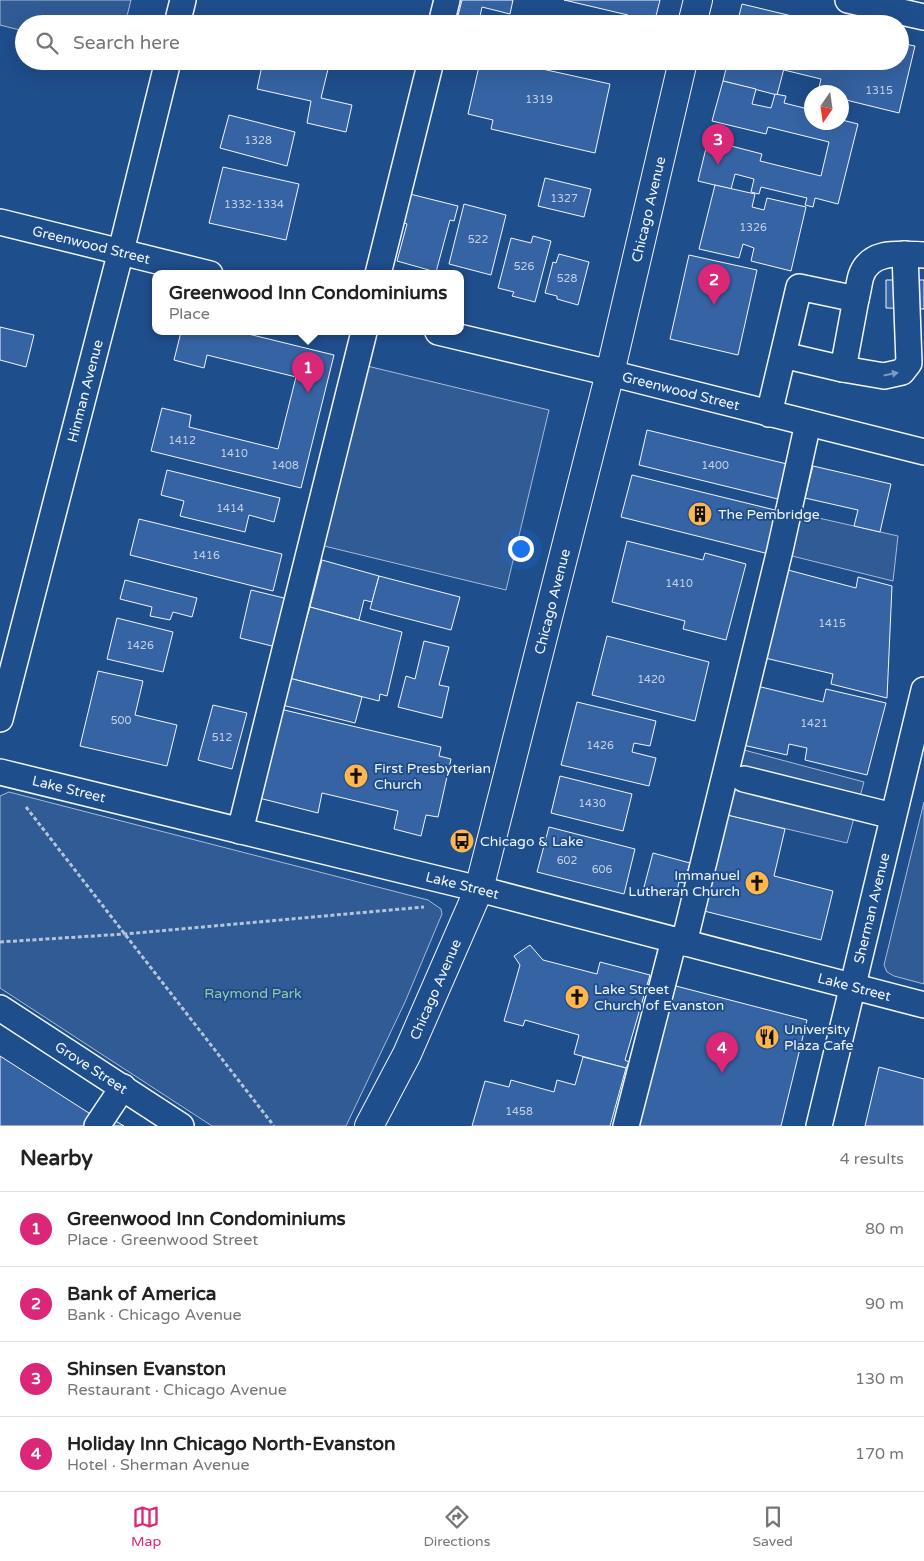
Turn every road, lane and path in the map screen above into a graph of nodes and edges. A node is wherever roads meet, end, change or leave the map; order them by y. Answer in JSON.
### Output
{"nodes":[{"id":1,"x":183,"y":0,"type":"edge"},
{"id":2,"x":447,"y":0,"type":"edge"},
{"id":3,"x":698,"y":0,"type":"edge"},
{"id":4,"x":848,"y":0,"type":"edge"},
{"id":5,"x":179,"y":15,"type":"edge"},
{"id":6,"x":443,"y":15,"type":"edge"},
{"id":7,"x":694,"y":15,"type":"edge"},
{"id":8,"x":924,"y":17,"type":"edge"},
{"id":9,"x":166,"y":70,"type":"edge"},
{"id":10,"x":430,"y":70,"type":"edge"},
{"id":11,"x":681,"y":70,"type":"edge"},
{"id":12,"x":0,"y":222,"type":"edge"},
{"id":13,"x":121,"y":251,"type":"junction"},
{"id":14,"x":914,"y":254,"type":"edge"},
{"id":15,"x":195,"y":270,"type":"edge"},
{"id":16,"x":379,"y":270,"type":"edge"},
{"id":17,"x":856,"y":299,"type":"junction"},
{"id":18,"x":363,"y":335,"type":"edge"},
{"id":19,"x":451,"y":335,"type":"edge"},
{"id":20,"x":783,"y":355,"type":"junction"},
{"id":21,"x":843,"y":369,"type":"junction"},
{"id":22,"x":610,"y":373,"type":"junction"},
{"id":23,"x":770,"y":414,"type":"junction"},
{"id":24,"x":808,"y":423,"type":"junction"},
{"id":25,"x":924,"y":452,"type":"edge"},
{"id":26,"x":924,"y":690,"type":"edge"},
{"id":27,"x":0,"y":719,"type":"edge"},
{"id":28,"x":0,"y":772,"type":"edge"},
{"id":29,"x":744,"y":779,"type":"dead end"},
{"id":30,"x":26,"y":808,"type":"dead end"},
{"id":31,"x":894,"y":816,"type":"junction"},
{"id":32,"x":240,"y":831,"type":"junction"},
{"id":33,"x":479,"y":889,"type":"junction"},
{"id":34,"x":424,"y":907,"type":"dead end"},
{"id":35,"x":125,"y":934,"type":"junction"},
{"id":36,"x":679,"y":941,"type":"junction"},
{"id":37,"x":0,"y":942,"type":"edge"},
{"id":38,"x":852,"y":986,"type":"junction"},
{"id":39,"x":924,"y":1005,"type":"edge"},
{"id":40,"x":0,"y":1008,"type":"edge"},
{"id":41,"x":123,"y":1087,"type":"junction"},
{"id":42,"x":97,"y":1126,"type":"edge"},
{"id":43,"x":182,"y":1126,"type":"edge"},
{"id":44,"x":274,"y":1126,"type":"edge"},
{"id":45,"x":369,"y":1126,"type":"edge"},
{"id":46,"x":626,"y":1126,"type":"edge"},
{"id":47,"x":819,"y":1126,"type":"edge"}],
"edges":[{"from":1,"to":5,"type":"street"},
{"from":2,"to":6,"type":"street"},
{"from":3,"to":7,"type":"main road"},
{"from":4,"to":8,"type":"street"},
{"from":9,"to":13,"type":"street","name":"Hinman Avenue"},
{"from":10,"to":16,"type":"street"},
{"from":11,"to":22,"type":"main road","name":"Chicago Avenue"},
{"from":12,"to":13,"type":"street","name":"Greenwood Street"},
{"from":13,"to":15,"type":"street","name":"Greenwood Street"},
{"from":13,"to":27,"type":"street","name":"Hinman Avenue"},
{"from":14,"to":17,"type":"street"},
{"from":21,"to":14,"type":"street","one_way":true},
{"from":17,"to":20,"type":"street"},
{"from":17,"to":21,"type":"street"},
{"from":18,"to":32,"type":"street"},
{"from":19,"to":22,"type":"street","name":"Greenwood Street"},
{"from":20,"to":21,"type":"street"},
{"from":20,"to":23,"type":"street"},
{"from":22,"to":23,"type":"street","name":"Greenwood Street"},
{"from":22,"to":33,"type":"main road","name":"Chicago Avenue"},
{"from":23,"to":24,"type":"street","name":"Greenwood Street"},
{"from":24,"to":25,"type":"street","name":"Greenwood Street"},
{"from":24,"to":36,"type":"street"},
{"from":26,"to":31,"type":"street","name":"Sherman Avenue"},
{"from":28,"to":32,"type":"street","name":"Lake Street"},
{"from":29,"to":31,"type":"street"},
{"from":30,"to":35,"type":"path"},
{"from":31,"to":38,"type":"street","name":"Sherman Avenue"},
{"from":32,"to":33,"type":"street","name":"Lake Street"},
{"from":33,"to":36,"type":"street","name":"Lake Street"},
{"from":33,"to":45,"type":"main road","name":"Chicago Avenue"},
{"from":34,"to":35,"type":"path"},
{"from":35,"to":37,"type":"path"},
{"from":35,"to":44,"type":"path"},
{"from":36,"to":38,"type":"street","name":"Lake Street"},
{"from":36,"to":46,"type":"street"},
{"from":38,"to":39,"type":"street","name":"Lake Street"},
{"from":38,"to":47,"type":"street","name":"Sherman Avenue"},
{"from":40,"to":41,"type":"street","name":"Grove Street"},
{"from":41,"to":42,"type":"street"},
{"from":41,"to":43,"type":"street","name":"Grove Street"}]}
